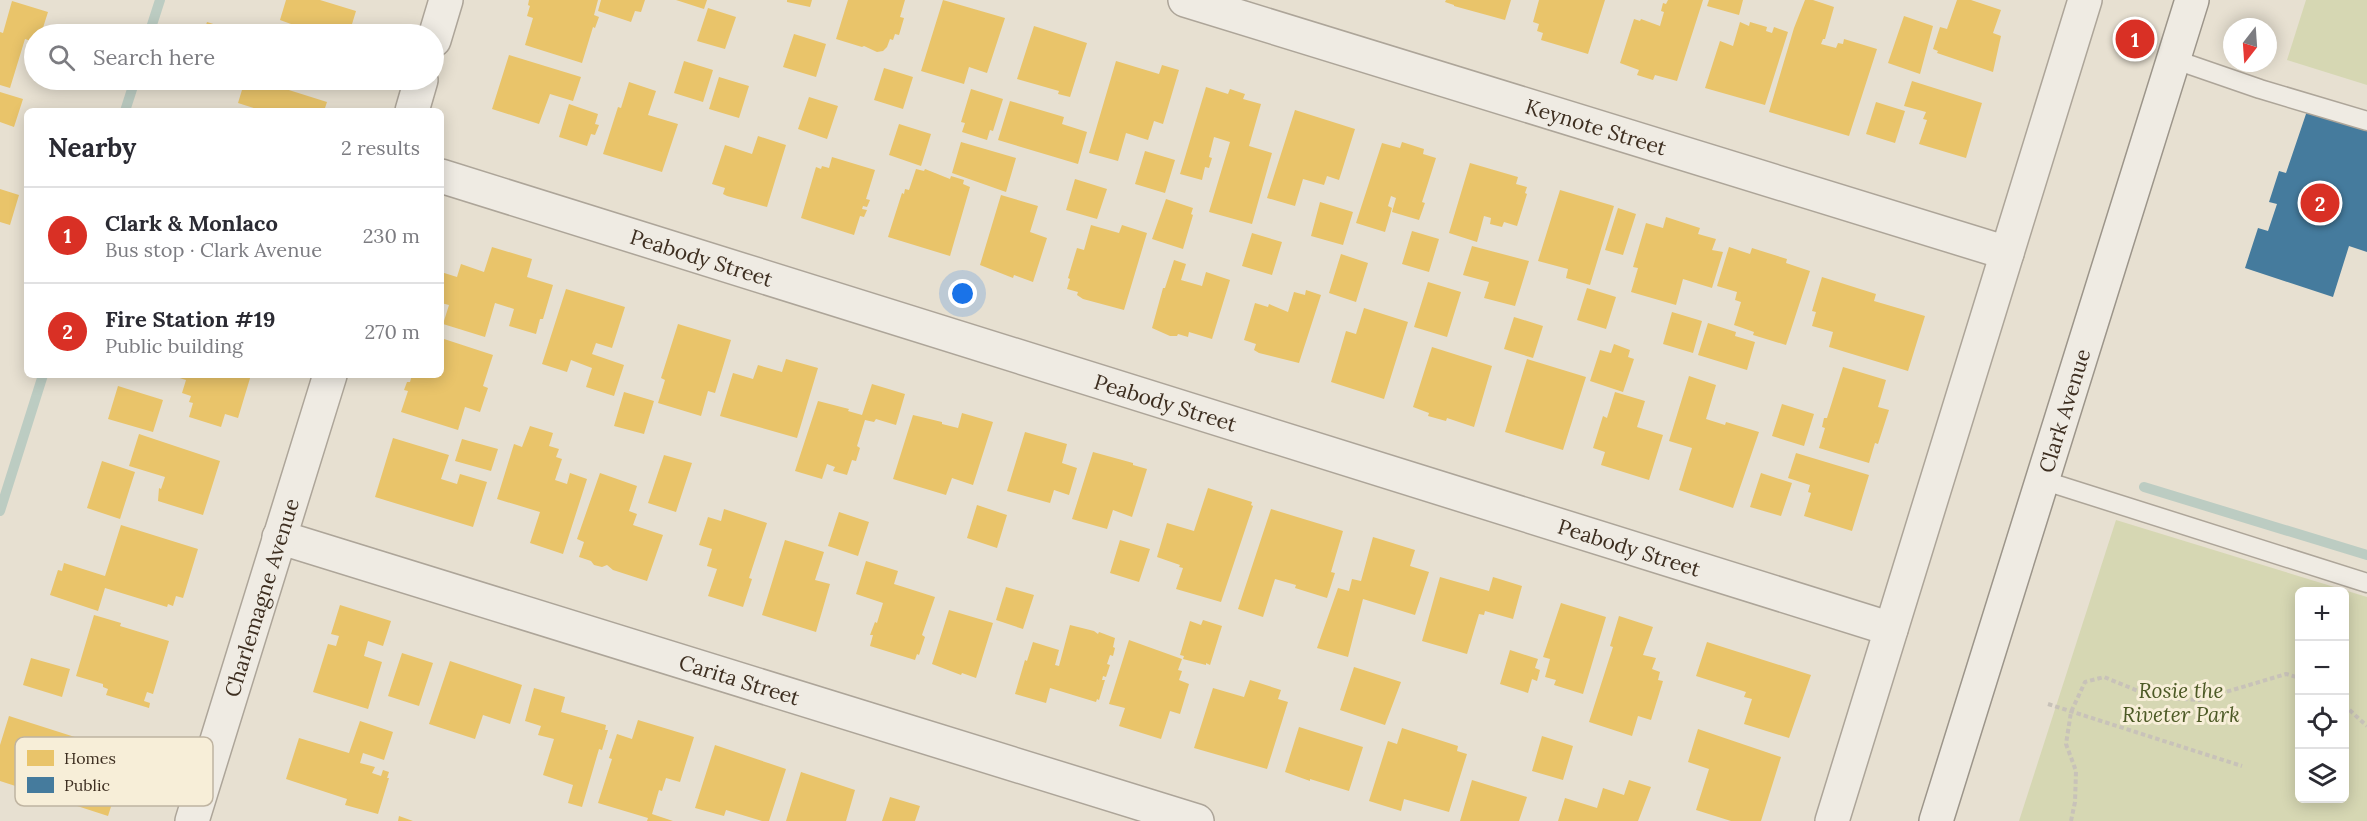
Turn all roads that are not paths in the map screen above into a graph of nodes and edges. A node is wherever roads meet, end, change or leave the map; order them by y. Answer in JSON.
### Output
{"nodes":[{"id":1,"x":446,"y":0,"type":"edge"},
{"id":2,"x":1185,"y":0,"type":"edge"},
{"id":3,"x":2085,"y":0,"type":"edge"},
{"id":4,"x":2192,"y":0,"type":"edge"},
{"id":5,"x":439,"y":24,"type":"edge"},
{"id":6,"x":2173,"y":59,"type":"junction"},
{"id":7,"x":418,"y":90,"type":"edge"},
{"id":8,"x":413,"y":108,"type":"edge"},
{"id":9,"x":2367,"y":121,"type":"edge"},
{"id":10,"x":444,"y":177,"type":"edge"},
{"id":11,"x":2007,"y":253,"type":"junction"},
{"id":12,"x":329,"y":378,"type":"edge"},
{"id":13,"x":2042,"y":480,"type":"junction"},
{"id":14,"x":279,"y":537,"type":"junction"},
{"id":15,"x":2367,"y":583,"type":"edge"},
{"id":16,"x":1891,"y":629,"type":"junction"},
{"id":17,"x":213,"y":752,"type":"edge"},
{"id":18,"x":197,"y":806,"type":"edge"},
{"id":19,"x":192,"y":821,"type":"edge"},
{"id":20,"x":1197,"y":821,"type":"edge"},
{"id":21,"x":1832,"y":821,"type":"edge"},
{"id":22,"x":1936,"y":821,"type":"edge"}],
"edges":[{"from":1,"to":5,"type":"street"},
{"from":2,"to":11,"type":"street","name":"Keynote Street"},
{"from":3,"to":11,"type":"street"},
{"from":4,"to":6,"type":"street","name":"Clark Avenue"},
{"from":6,"to":9,"type":"lane"},
{"from":6,"to":13,"type":"street","name":"Clark Avenue"},
{"from":7,"to":8,"type":"street"},
{"from":10,"to":16,"type":"street","name":"Peabody Street"},
{"from":11,"to":16,"type":"street"},
{"from":12,"to":14,"type":"street","name":"Charlemagne Avenue"},
{"from":13,"to":15,"type":"lane"},
{"from":13,"to":22,"type":"street","name":"Clark Avenue"},
{"from":14,"to":17,"type":"street","name":"Charlemagne Avenue"},
{"from":14,"to":20,"type":"street","name":"Carita Street"},
{"from":16,"to":21,"type":"street"},
{"from":18,"to":19,"type":"street","name":"Charlemagne Avenue"}]}
